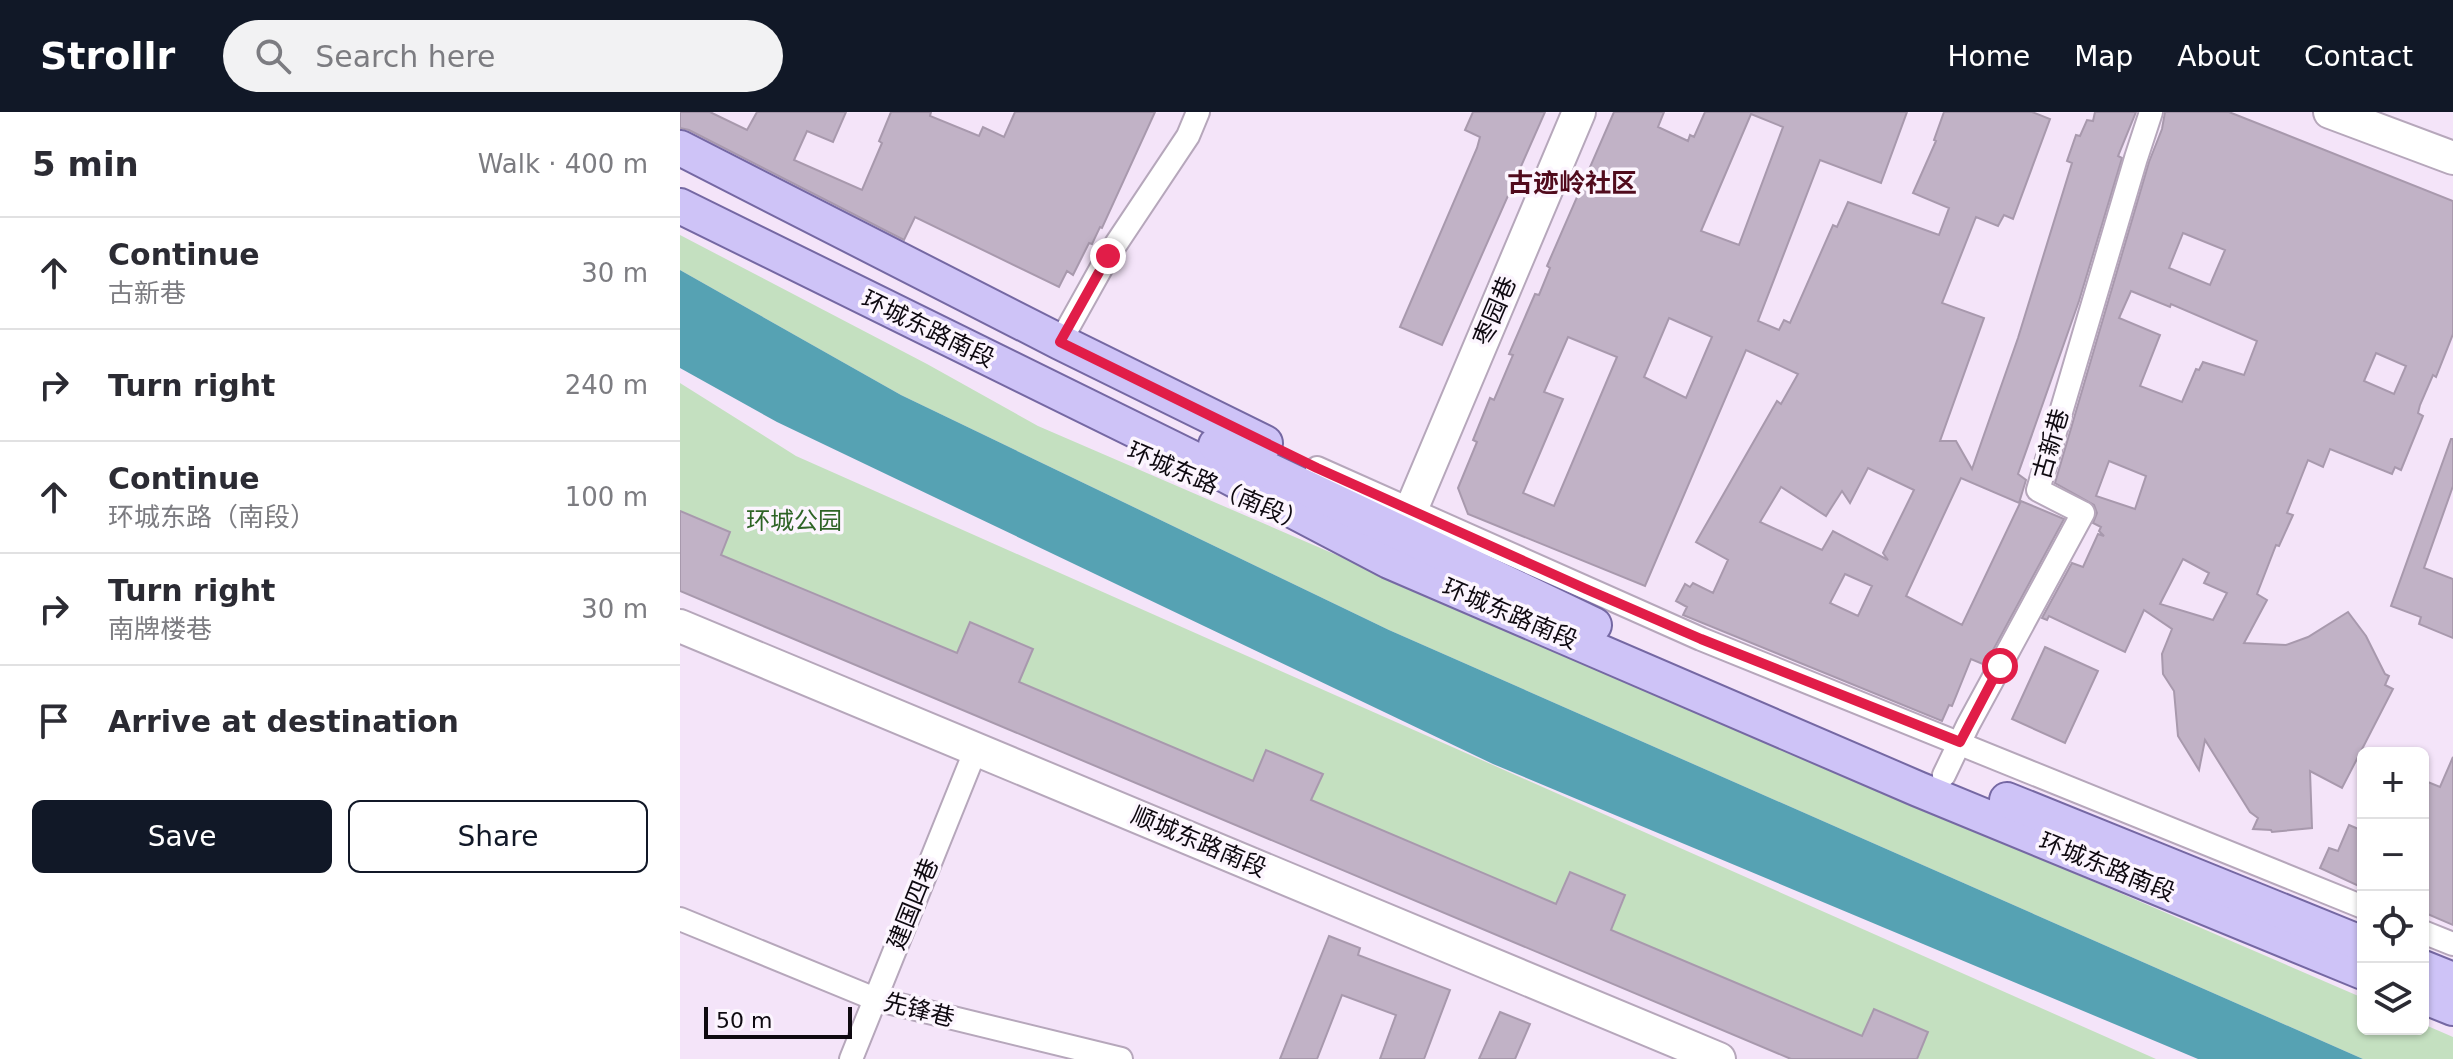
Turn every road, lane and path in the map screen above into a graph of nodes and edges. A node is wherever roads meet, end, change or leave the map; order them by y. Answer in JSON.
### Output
{"nodes":[{"id":1,"x":1198,"y":112,"type":"edge"},
{"id":2,"x":1579,"y":112,"type":"edge"},
{"id":3,"x":2151,"y":112,"type":"edge"},
{"id":4,"x":2330,"y":112,"type":"edge"},
{"id":5,"x":680,"y":148,"type":"edge"},
{"id":6,"x":2453,"y":158,"type":"edge"},
{"id":7,"x":680,"y":184,"type":"edge"},
{"id":8,"x":680,"y":206,"type":"edge"},
{"id":9,"x":680,"y":228,"type":"edge"},
{"id":10,"x":1060,"y":342,"type":"junction"},
{"id":11,"x":1400,"y":534,"type":"junction"},
{"id":12,"x":680,"y":626,"type":"edge"},
{"id":13,"x":1960,"y":742,"type":"junction"},
{"id":14,"x":976,"y":749,"type":"junction"},
{"id":15,"x":1944,"y":775,"type":"junction"},
{"id":16,"x":2357,"y":905,"type":"edge"},
{"id":17,"x":680,"y":919,"type":"edge"},
{"id":18,"x":2429,"y":934,"type":"edge"},
{"id":19,"x":2357,"y":942,"type":"edge"},
{"id":20,"x":2453,"y":944,"type":"edge"},
{"id":21,"x":2357,"y":970,"type":"edge"},
{"id":22,"x":2429,"y":970,"type":"edge"},
{"id":23,"x":2453,"y":980,"type":"edge"},
{"id":24,"x":2429,"y":998,"type":"edge"},
{"id":25,"x":875,"y":999,"type":"junction"},
{"id":26,"x":2453,"y":1008,"type":"edge"},
{"id":27,"x":851,"y":1059,"type":"edge"},
{"id":28,"x":1121,"y":1059,"type":"edge"},
{"id":29,"x":1719,"y":1059,"type":"edge"}],
"edges":[{"from":1,"to":10,"type":"street"},
{"from":2,"to":11,"type":"street","name":"枣园巷"},
{"from":3,"to":13,"type":"street","name":"古新巷"},
{"from":4,"to":6,"type":"street"},
{"from":5,"to":10,"type":"main road"},
{"from":7,"to":11,"type":"main road","name":"环城东路南段"},
{"from":8,"to":11,"type":"main road","name":"环城东路南段"},
{"from":9,"to":11,"type":"main road","name":"环城东路（南段）"},
{"from":10,"to":11,"type":"main road"},
{"from":11,"to":13,"type":"street"},
{"from":11,"to":15,"type":"main road","name":"环城东路南段"},
{"from":11,"to":21,"type":"main road","name":"环城东路南段"},
{"from":12,"to":14,"type":"street","name":"顺城东路南段"},
{"from":13,"to":15,"type":"street","name":"古新巷"},
{"from":13,"to":16,"type":"street"},
{"from":14,"to":25,"type":"street","name":"建国四巷"},
{"from":14,"to":29,"type":"street","name":"顺城东路南段"},
{"from":15,"to":19,"type":"main road","name":"环城东路南段"},
{"from":17,"to":25,"type":"street","name":"先锋巷"},
{"from":18,"to":20,"type":"street"},
{"from":22,"to":23,"type":"main road"},
{"from":24,"to":26,"type":"main road"},
{"from":25,"to":27,"type":"street","name":"建国四巷"},
{"from":25,"to":28,"type":"street","name":"先锋巷"}]}
